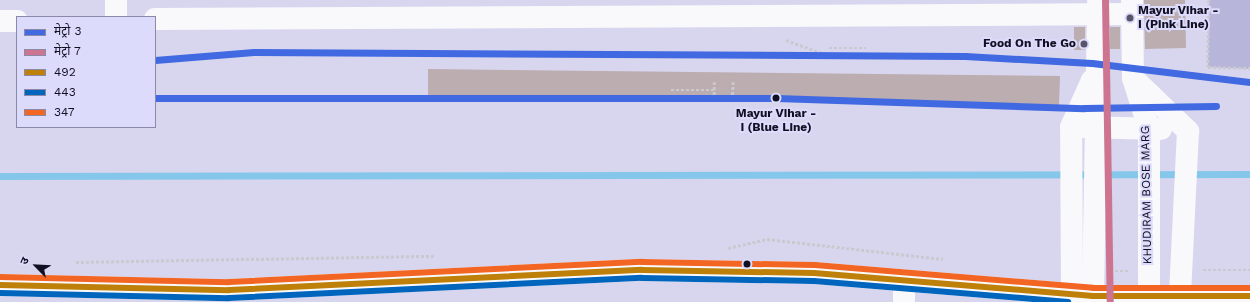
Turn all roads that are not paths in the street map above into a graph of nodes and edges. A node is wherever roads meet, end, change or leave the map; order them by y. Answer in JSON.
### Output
{"nodes":[{"id":1,"x":116,"y":0,"type":"edge"},
{"id":2,"x":1132,"y":7,"type":"edge"},
{"id":3,"x":762,"y":8,"type":"edge"},
{"id":4,"x":1098,"y":8,"type":"edge"},
{"id":5,"x":394,"y":9,"type":"edge"},
{"id":6,"x":116,"y":16,"type":"edge"},
{"id":7,"x":156,"y":19,"type":"edge"},
{"id":8,"x":0,"y":21,"type":"edge"},
{"id":9,"x":16,"y":21,"type":"edge"},
{"id":10,"x":1095,"y":74,"type":"junction"},
{"id":11,"x":1133,"y":78,"type":"junction"},
{"id":12,"x":1071,"y":126,"type":"junction"},
{"id":13,"x":1095,"y":126,"type":"junction"},
{"id":14,"x":1149,"y":129,"type":"junction"},
{"id":15,"x":1188,"y":131,"type":"junction"},
{"id":16,"x":0,"y":285,"type":"edge"},
{"id":17,"x":904,"y":292,"type":"edge"},
{"id":18,"x":1072,"y":294,"type":"junction"},
{"id":19,"x":1180,"y":296,"type":"junction"},
{"id":20,"x":1250,"y":296,"type":"edge"},
{"id":21,"x":1093,"y":299,"type":"edge"},
{"id":22,"x":1150,"y":299,"type":"edge"}],
"edges":[{"from":1,"to":6,"type":"main road"},
{"from":2,"to":4,"type":"main road"},
{"from":2,"to":11,"type":"main road","name":"KHUDIRAM BOSE MARG"},
{"from":3,"to":4,"type":"main road"},
{"from":3,"to":5,"type":"main road"},
{"from":4,"to":10,"type":"main road"},
{"from":5,"to":7,"type":"main road"},
{"from":8,"to":9,"type":"main road"},
{"from":10,"to":12,"type":"main road"},
{"from":10,"to":13,"type":"main road"},
{"from":11,"to":14,"type":"main road","name":"KHUDIRAM BOSE MARG"},
{"from":11,"to":15,"type":"main road"},
{"from":12,"to":13,"type":"main road"},
{"from":12,"to":18,"type":"main road"},
{"from":13,"to":14,"type":"main road"},
{"from":13,"to":21,"type":"main road"},
{"from":14,"to":15,"type":"main road"},
{"from":14,"to":22,"type":"main road","name":"KHUDIRAM BOSE MARG"},
{"from":15,"to":19,"type":"main road"},
{"from":16,"to":17,"type":"main road"},
{"from":17,"to":18,"type":"main road"},
{"from":18,"to":21,"type":"main road"},
{"from":19,"to":20,"type":"main road"},
{"from":19,"to":22,"type":"main road"},
{"from":21,"to":22,"type":"main road"}]}
